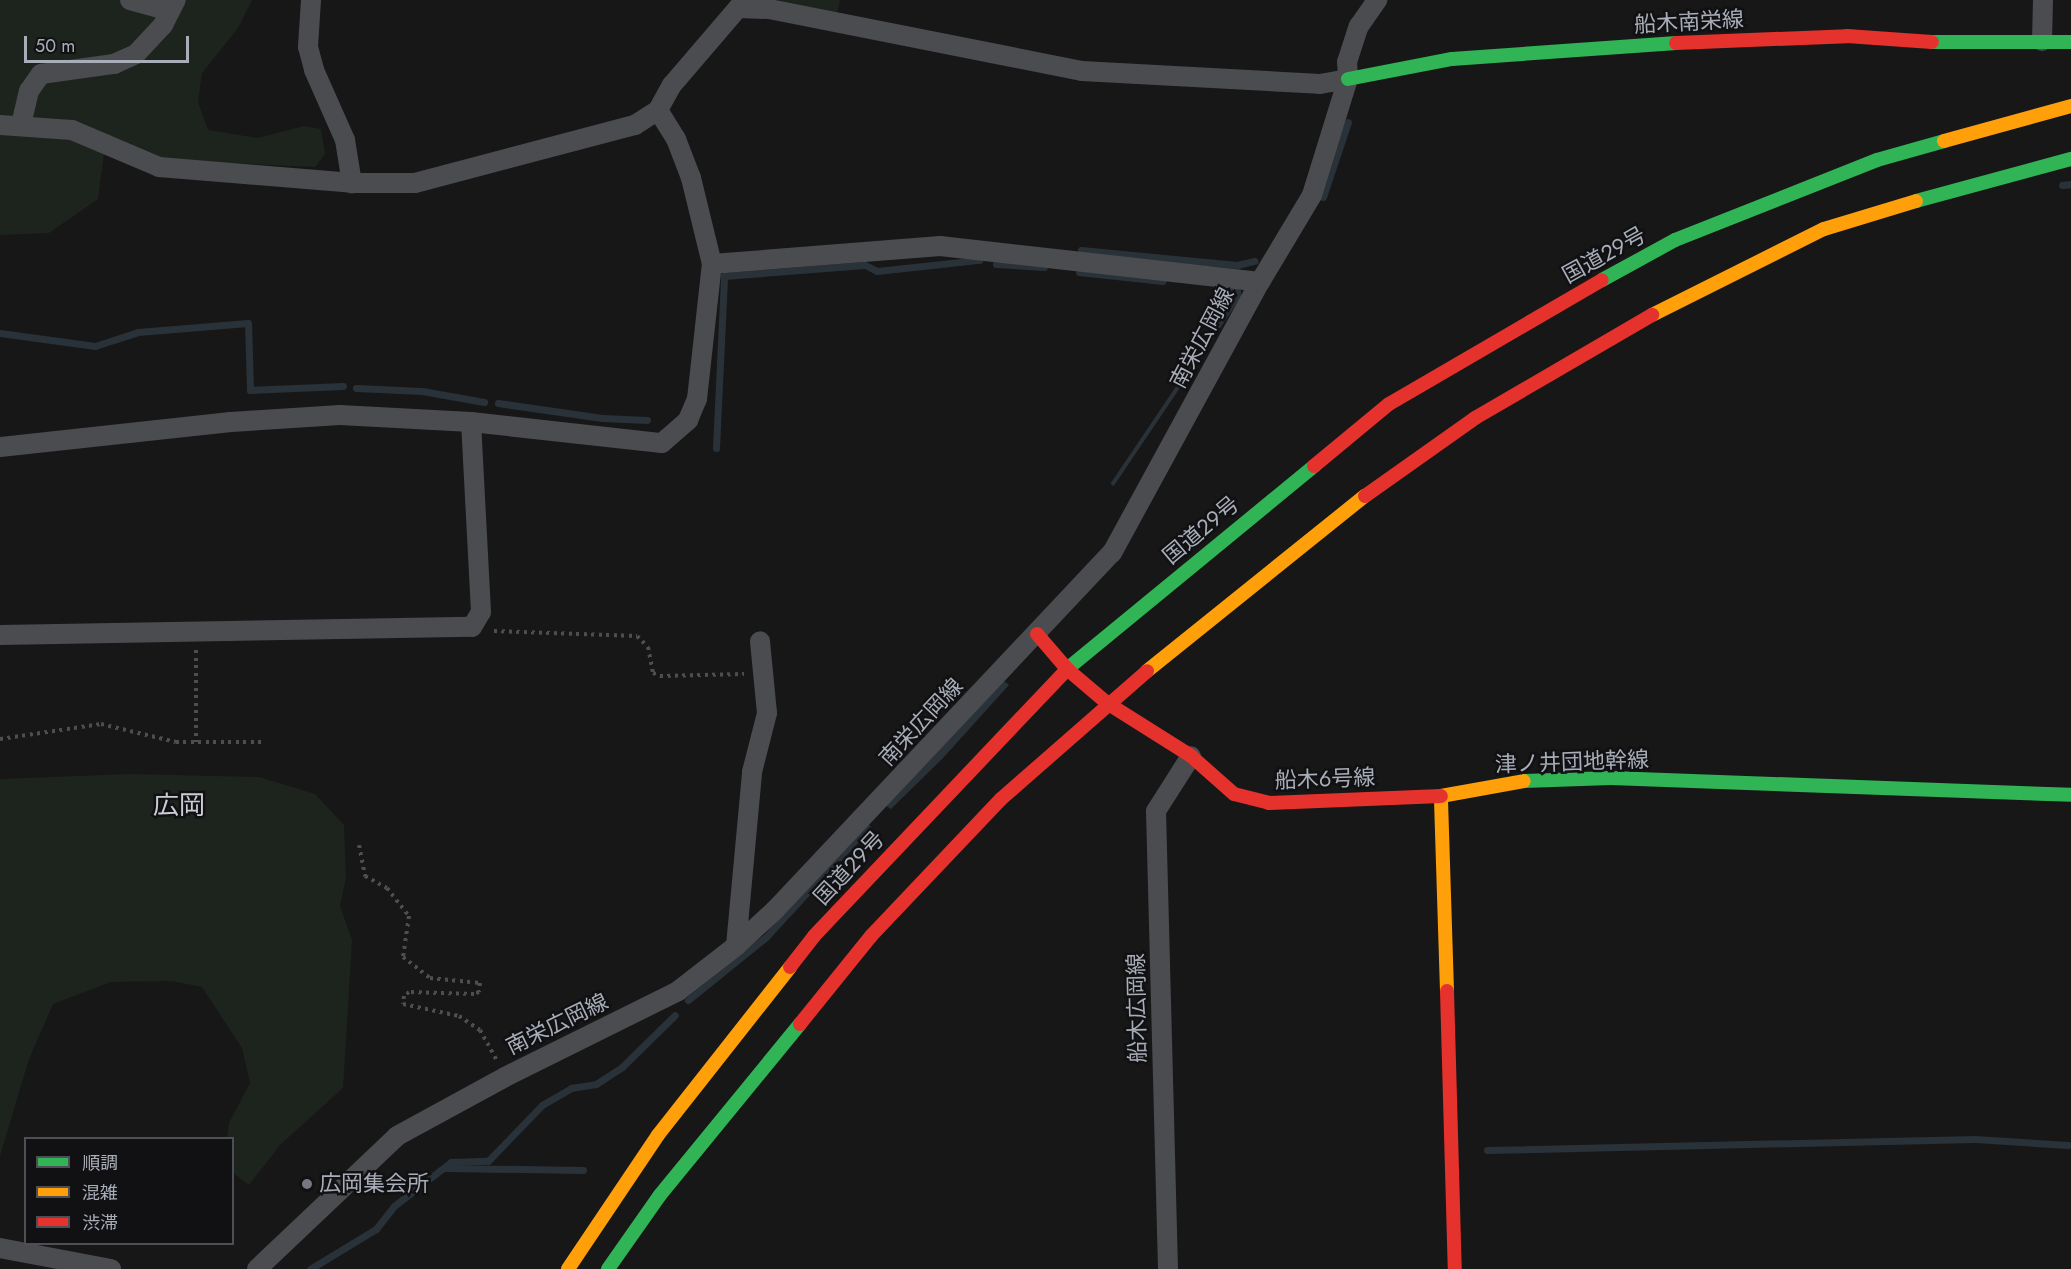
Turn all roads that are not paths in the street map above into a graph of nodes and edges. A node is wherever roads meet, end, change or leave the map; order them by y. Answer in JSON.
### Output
{"nodes":[{"id":1,"x":130,"y":0,"type":"edge"},
{"id":2,"x":311,"y":0,"type":"edge"},
{"id":3,"x":1377,"y":0,"type":"edge"},
{"id":4,"x":2043,"y":0,"type":"edge"},
{"id":5,"x":736,"y":4,"type":"edge"},
{"id":6,"x":173,"y":6,"type":"edge"},
{"id":7,"x":2042,"y":41,"type":"junction"},
{"id":8,"x":2071,"y":42,"type":"edge"},
{"id":9,"x":1347,"y":78,"type":"junction"},
{"id":10,"x":2071,"y":106,"type":"edge"},
{"id":11,"x":658,"y":110,"type":"junction"},
{"id":12,"x":0,"y":125,"type":"edge"},
{"id":13,"x":21,"y":125,"type":"junction"},
{"id":14,"x":2071,"y":159,"type":"edge"},
{"id":15,"x":352,"y":183,"type":"junction"},
{"id":16,"x":712,"y":264,"type":"junction"},
{"id":17,"x":1260,"y":282,"type":"junction"},
{"id":18,"x":471,"y":422,"type":"junction"},
{"id":19,"x":0,"y":447,"type":"edge"},
{"id":20,"x":1037,"y":634,"type":"junction"},
{"id":21,"x":0,"y":635,"type":"edge"},
{"id":22,"x":760,"y":641,"type":"dead end"},
{"id":23,"x":1067,"y":669,"type":"junction"},
{"id":24,"x":1107,"y":703,"type":"junction"},
{"id":25,"x":1191,"y":756,"type":"junction"},
{"id":26,"x":2071,"y":795,"type":"edge"},
{"id":27,"x":1441,"y":796,"type":"junction"},
{"id":28,"x":736,"y":946,"type":"junction"},
{"id":29,"x":0,"y":1248,"type":"edge"},
{"id":30,"x":111,"y":1269,"type":"edge"},
{"id":31,"x":257,"y":1269,"type":"edge"},
{"id":32,"x":568,"y":1269,"type":"edge"},
{"id":33,"x":609,"y":1269,"type":"edge"},
{"id":34,"x":1168,"y":1269,"type":"edge"},
{"id":35,"x":1455,"y":1269,"type":"edge"}],
"edges":[{"from":1,"to":6,"type":"street"},
{"from":2,"to":15,"type":"street"},
{"from":3,"to":9,"type":"street","name":"南栄広岡線"},
{"from":4,"to":7,"type":"street"},
{"from":5,"to":9,"type":"street"},
{"from":5,"to":11,"type":"street"},
{"from":6,"to":13,"type":"street"},
{"from":7,"to":8,"type":"main road","name":"船木南栄線"},
{"from":7,"to":9,"type":"main road","name":"船木南栄線"},
{"from":9,"to":17,"type":"street","name":"南栄広岡線"},
{"from":10,"to":23,"type":"main road","name":"国道29号"},
{"from":11,"to":15,"type":"street"},
{"from":11,"to":16,"type":"street"},
{"from":12,"to":13,"type":"street"},
{"from":13,"to":15,"type":"street"},
{"from":14,"to":24,"type":"main road"},
{"from":16,"to":17,"type":"street"},
{"from":16,"to":18,"type":"street"},
{"from":17,"to":20,"type":"street","name":"南栄広岡線"},
{"from":18,"to":19,"type":"street"},
{"from":18,"to":21,"type":"street"},
{"from":20,"to":23,"type":"main road","name":"船木6号線"},
{"from":20,"to":28,"type":"street","name":"南栄広岡線"},
{"from":22,"to":28,"type":"street"},
{"from":23,"to":24,"type":"main road","name":"船木6号線"},
{"from":23,"to":32,"type":"main road","name":"国道29号"},
{"from":24,"to":25,"type":"main road","name":"船木6号線"},
{"from":24,"to":33,"type":"main road"},
{"from":25,"to":27,"type":"main road","name":"船木6号線"},
{"from":25,"to":34,"type":"street","name":"船木広岡線"},
{"from":26,"to":27,"type":"main road","name":"津ノ井団地幹線"},
{"from":27,"to":35,"type":"main road"},
{"from":28,"to":31,"type":"street","name":"南栄広岡線"},
{"from":29,"to":30,"type":"street"}]}
